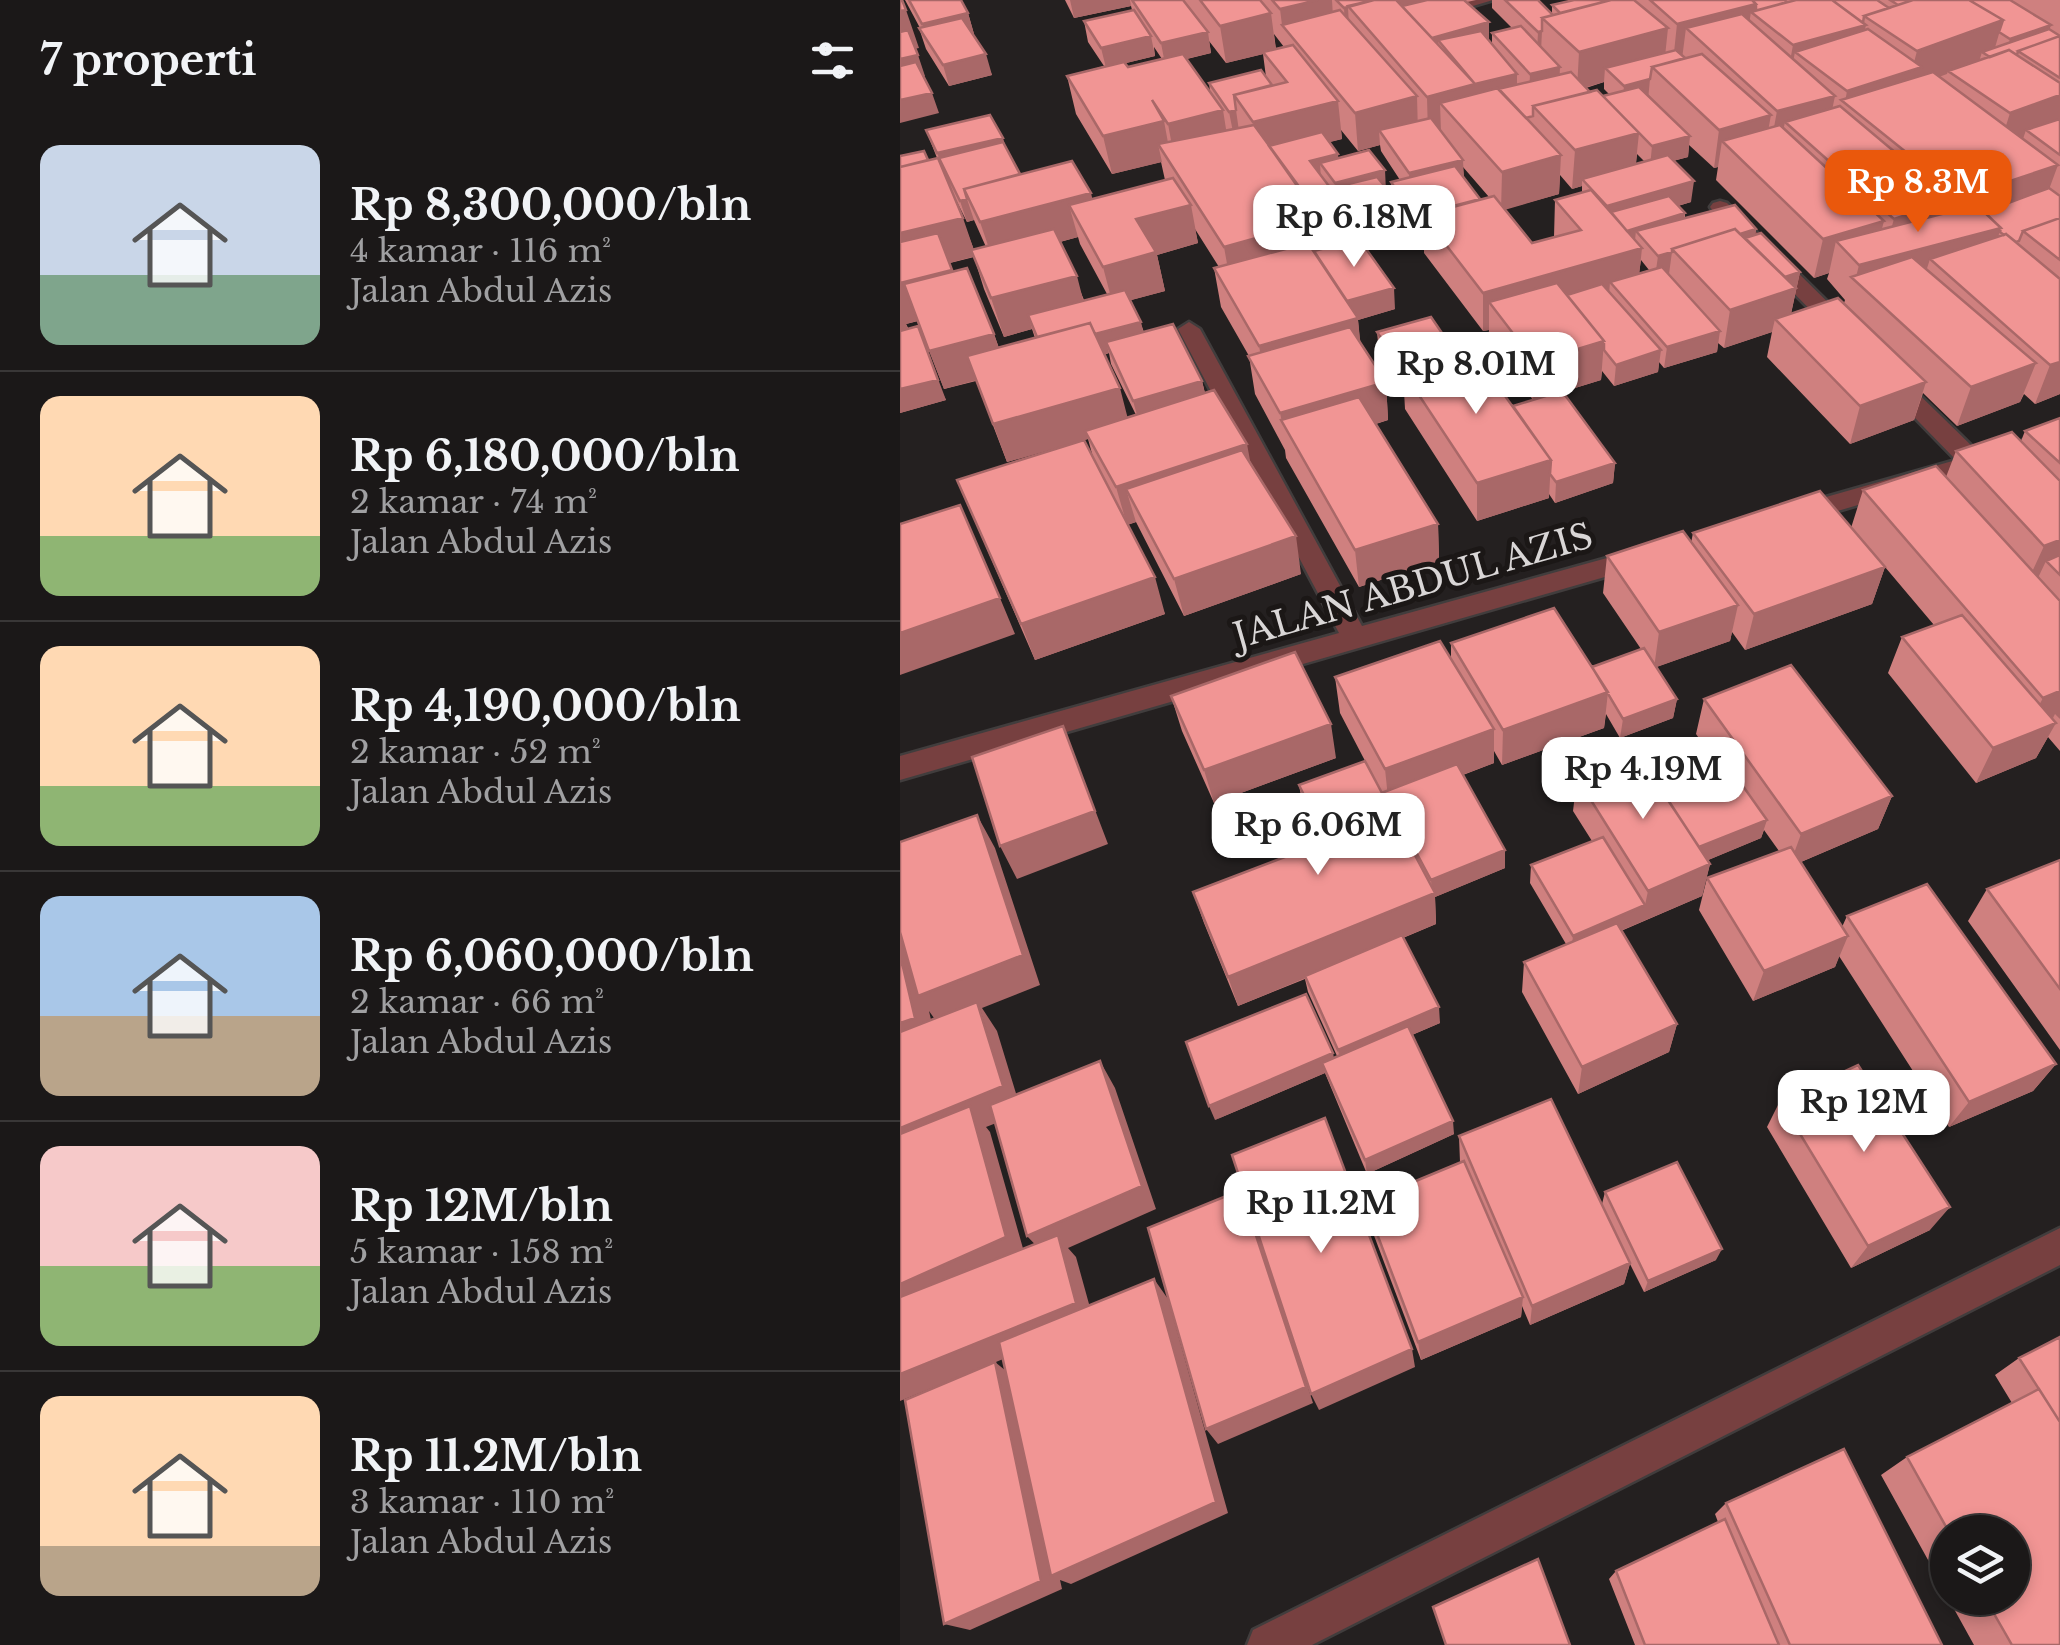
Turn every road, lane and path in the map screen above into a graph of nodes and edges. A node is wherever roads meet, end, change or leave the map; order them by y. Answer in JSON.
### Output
{"nodes":[{"id":1,"x":1484,"y":0,"type":"edge"},
{"id":2,"x":1408,"y":20,"type":"edge"},
{"id":3,"x":1720,"y":206,"type":"edge"},
{"id":4,"x":1189,"y":329,"type":"dead end"},
{"id":5,"x":2060,"y":438,"type":"edge"},
{"id":6,"x":1975,"y":464,"type":"junction"},
{"id":7,"x":1768,"y":522,"type":"edge"},
{"id":8,"x":1674,"y":548,"type":"edge"},
{"id":9,"x":1355,"y":638,"type":"junction"},
{"id":10,"x":900,"y":768,"type":"edge"},
{"id":11,"x":2060,"y":1246,"type":"edge"},
{"id":12,"x":1268,"y":1645,"type":"edge"}],
"edges":[{"from":1,"to":2,"type":"street"},
{"from":3,"to":6,"type":"street"},
{"from":4,"to":9,"type":"street"},
{"from":5,"to":6,"type":"street"},
{"from":6,"to":7,"type":"street"},
{"from":8,"to":9,"type":"street","name":"JALAN ABDUL AZIS"},
{"from":9,"to":10,"type":"street","name":"JALAN ABDUL AZIS"},
{"from":11,"to":12,"type":"street"}]}
